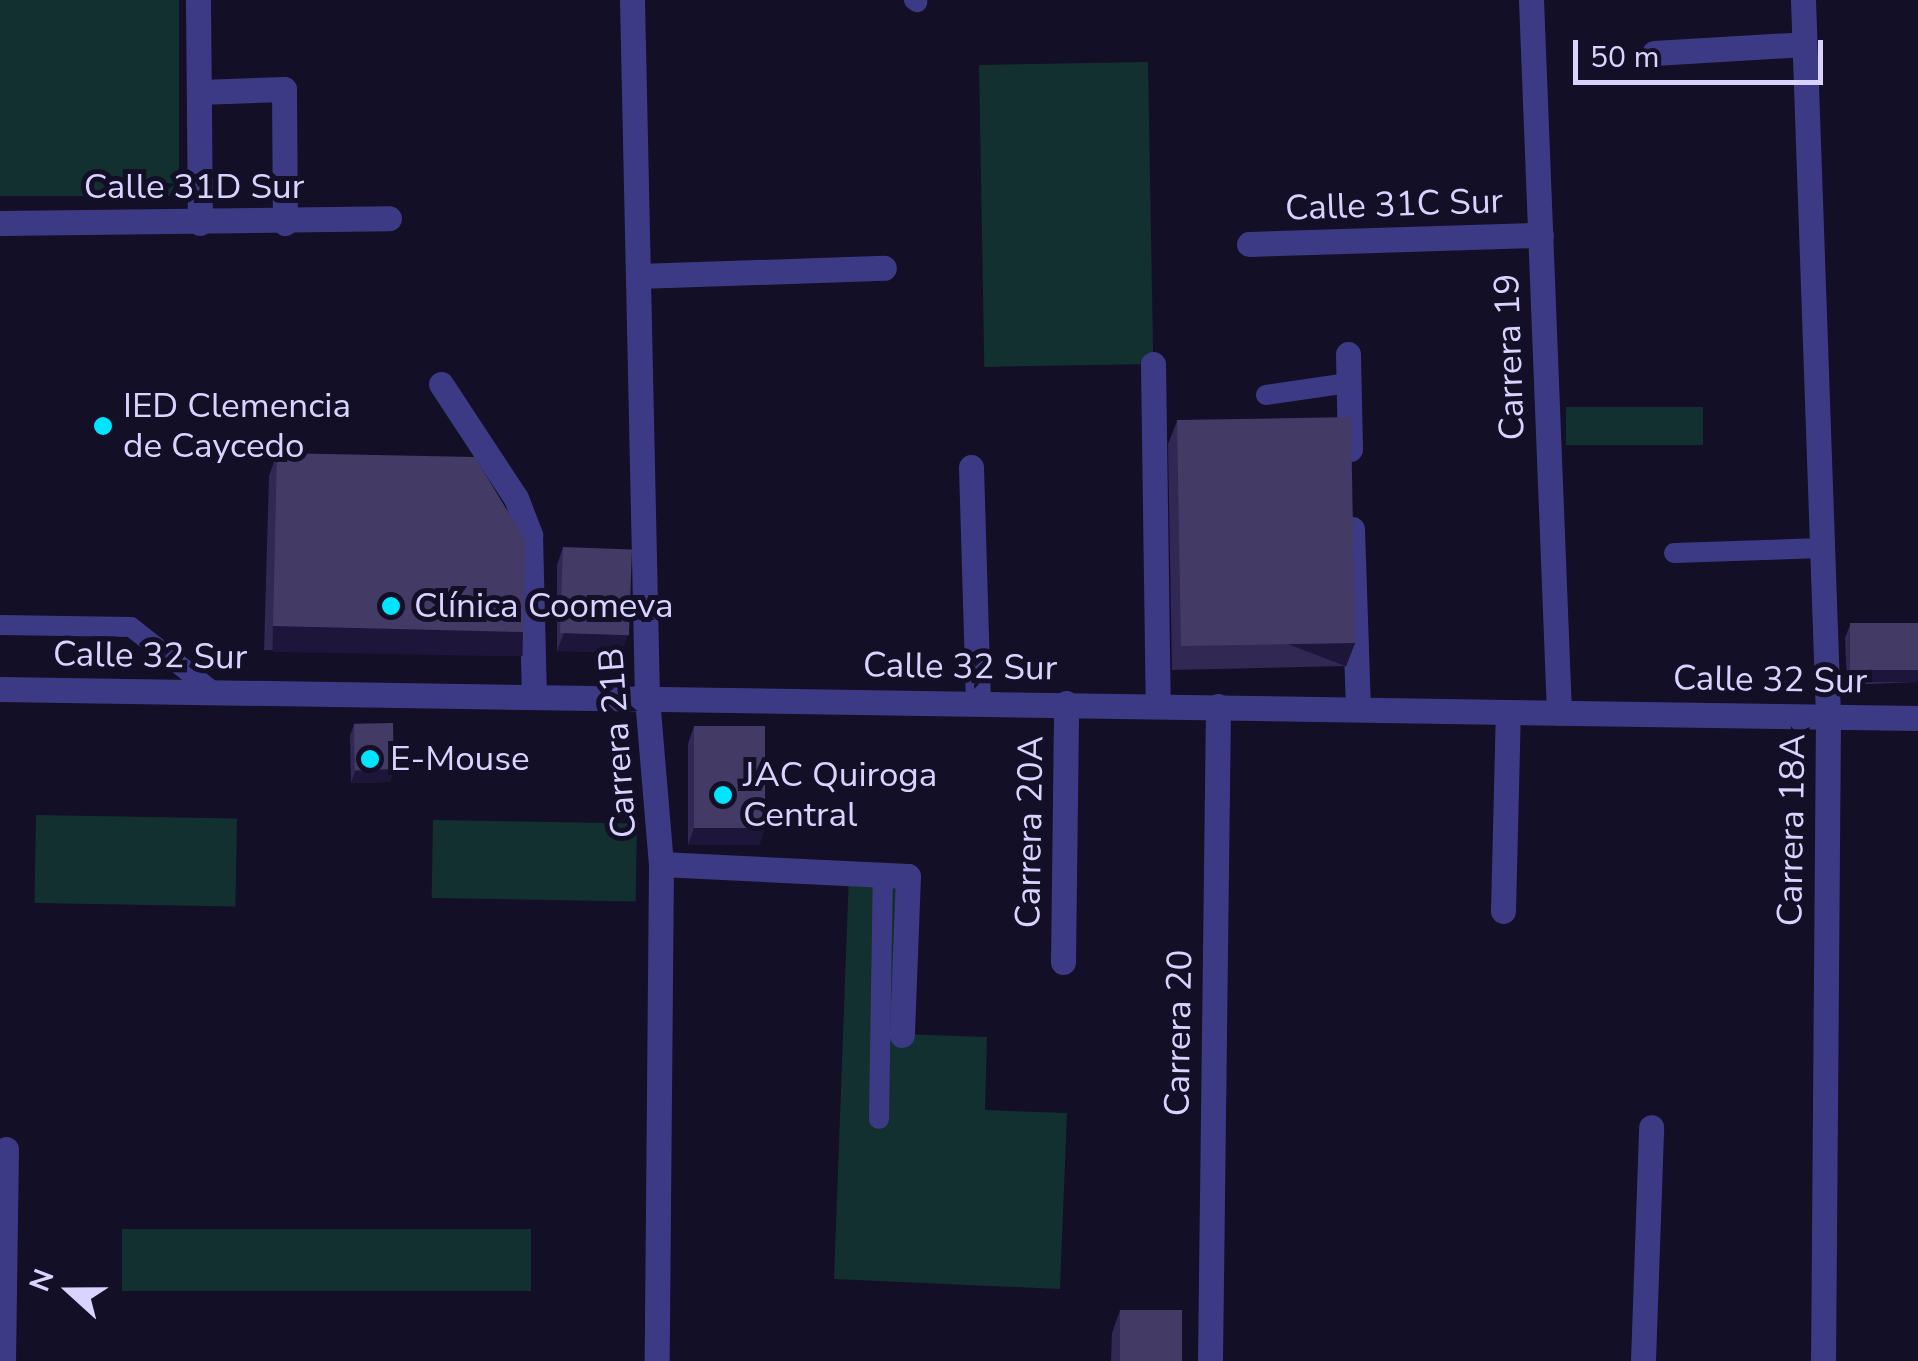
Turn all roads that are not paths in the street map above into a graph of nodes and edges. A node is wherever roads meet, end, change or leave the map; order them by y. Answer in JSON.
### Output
{"nodes":[{"id":1,"x":198,"y":0,"type":"edge"},
{"id":2,"x":632,"y":0,"type":"edge"},
{"id":3,"x":1531,"y":0,"type":"edge"},
{"id":4,"x":1803,"y":0,"type":"edge"},
{"id":5,"x":1804,"y":44,"type":"junction"},
{"id":6,"x":1654,"y":53,"type":"dead end"},
{"id":7,"x":199,"y":92,"type":"junction"},
{"id":8,"x":389,"y":218,"type":"dead end"},
{"id":9,"x":200,"y":222,"type":"junction"},
{"id":10,"x":286,"y":222,"type":"junction"},
{"id":11,"x":0,"y":223,"type":"edge"},
{"id":12,"x":1541,"y":236,"type":"junction"},
{"id":13,"x":1248,"y":244,"type":"dead end"},
{"id":14,"x":884,"y":268,"type":"dead end"},
{"id":15,"x":638,"y":276,"type":"junction"},
{"id":16,"x":1348,"y":354,"type":"dead end"},
{"id":17,"x":1153,"y":364,"type":"dead end"},
{"id":18,"x":1348,"y":383,"type":"junction"},
{"id":19,"x":441,"y":384,"type":"dead end"},
{"id":20,"x":1266,"y":395,"type":"dead end"},
{"id":21,"x":971,"y":468,"type":"dead end"},
{"id":22,"x":1822,"y":548,"type":"junction"},
{"id":23,"x":1674,"y":553,"type":"dead end"},
{"id":24,"x":0,"y":625,"type":"edge"},
{"id":25,"x":0,"y":689,"type":"edge"},
{"id":26,"x":214,"y":692,"type":"junction"},
{"id":27,"x":534,"y":696,"type":"junction"},
{"id":28,"x":647,"y":698,"type":"junction"},
{"id":29,"x":978,"y":701,"type":"junction"},
{"id":30,"x":1066,"y":703,"type":"junction"},
{"id":31,"x":1158,"y":705,"type":"junction"},
{"id":32,"x":1218,"y":706,"type":"junction"},
{"id":33,"x":1358,"y":709,"type":"junction"},
{"id":34,"x":1508,"y":712,"type":"junction"},
{"id":35,"x":1559,"y":712,"type":"junction"},
{"id":36,"x":1828,"y":716,"type":"junction"},
{"id":37,"x":1918,"y":718,"type":"edge"},
{"id":38,"x":661,"y":864,"type":"junction"},
{"id":39,"x":896,"y":876,"type":"junction"},
{"id":40,"x":1502,"y":911,"type":"dead end"},
{"id":41,"x":1063,"y":962,"type":"dead end"},
{"id":42,"x":902,"y":1035,"type":"dead end"},
{"id":43,"x":879,"y":1119,"type":"dead end"},
{"id":44,"x":1651,"y":1127,"type":"dead end"},
{"id":45,"x":6,"y":1149,"type":"dead end"},
{"id":46,"x":3,"y":1361,"type":"edge"},
{"id":47,"x":657,"y":1361,"type":"edge"},
{"id":48,"x":1210,"y":1361,"type":"edge"},
{"id":49,"x":1643,"y":1361,"type":"edge"},
{"id":50,"x":1823,"y":1361,"type":"edge"}],
"edges":[{"from":1,"to":7,"type":"street"},
{"from":2,"to":15,"type":"street","name":"Carrera 21B"},
{"from":3,"to":12,"type":"street","name":"Carrera 19"},
{"from":4,"to":5,"type":"street","name":"Carrera 18A"},
{"from":5,"to":6,"type":"street"},
{"from":5,"to":22,"type":"street","name":"Carrera 18A"},
{"from":7,"to":9,"type":"street"},
{"from":7,"to":10,"type":"street"},
{"from":8,"to":10,"type":"street","name":"Calle 31D Sur"},
{"from":9,"to":10,"type":"street","name":"Calle 31D Sur"},
{"from":9,"to":11,"type":"street","name":"Calle 31D Sur"},
{"from":12,"to":13,"type":"street","name":"Calle 31C Sur"},
{"from":12,"to":35,"type":"street","name":"Carrera 19"},
{"from":14,"to":15,"type":"street"},
{"from":15,"to":28,"type":"street","name":"Carrera 21B"},
{"from":16,"to":18,"type":"street"},
{"from":17,"to":31,"type":"street"},
{"from":18,"to":20,"type":"lane"},
{"from":18,"to":33,"type":"street"},
{"from":19,"to":27,"type":"street"},
{"from":21,"to":29,"type":"street"},
{"from":22,"to":23,"type":"lane"},
{"from":22,"to":36,"type":"street","name":"Carrera 18A"},
{"from":24,"to":26,"type":"lane"},
{"from":25,"to":26,"type":"street","name":"Calle 32 Sur"},
{"from":26,"to":27,"type":"street","name":"Calle 32 Sur"},
{"from":27,"to":28,"type":"street","name":"Calle 32 Sur"},
{"from":28,"to":29,"type":"street","name":"Calle 32 Sur"},
{"from":28,"to":38,"type":"street","name":"Carrera 21B"},
{"from":29,"to":30,"type":"street","name":"Calle 32 Sur"},
{"from":30,"to":31,"type":"street","name":"Calle 32 Sur"},
{"from":30,"to":41,"type":"street","name":"Carrera 20A"},
{"from":31,"to":32,"type":"street","name":"Calle 32 Sur"},
{"from":32,"to":33,"type":"street","name":"Calle 32 Sur"},
{"from":32,"to":48,"type":"street","name":"Carrera 20"},
{"from":33,"to":34,"type":"street","name":"Calle 32 Sur"},
{"from":34,"to":35,"type":"street","name":"Calle 32 Sur"},
{"from":34,"to":40,"type":"street"},
{"from":35,"to":36,"type":"street","name":"Calle 32 Sur"},
{"from":36,"to":37,"type":"street","name":"Calle 32 Sur"},
{"from":36,"to":50,"type":"street","name":"Carrera 18A"},
{"from":38,"to":39,"type":"street"},
{"from":38,"to":47,"type":"street","name":"Carrera 21B"},
{"from":39,"to":42,"type":"street"},
{"from":39,"to":43,"type":"lane"},
{"from":44,"to":49,"type":"street"},
{"from":45,"to":46,"type":"street"}]}
